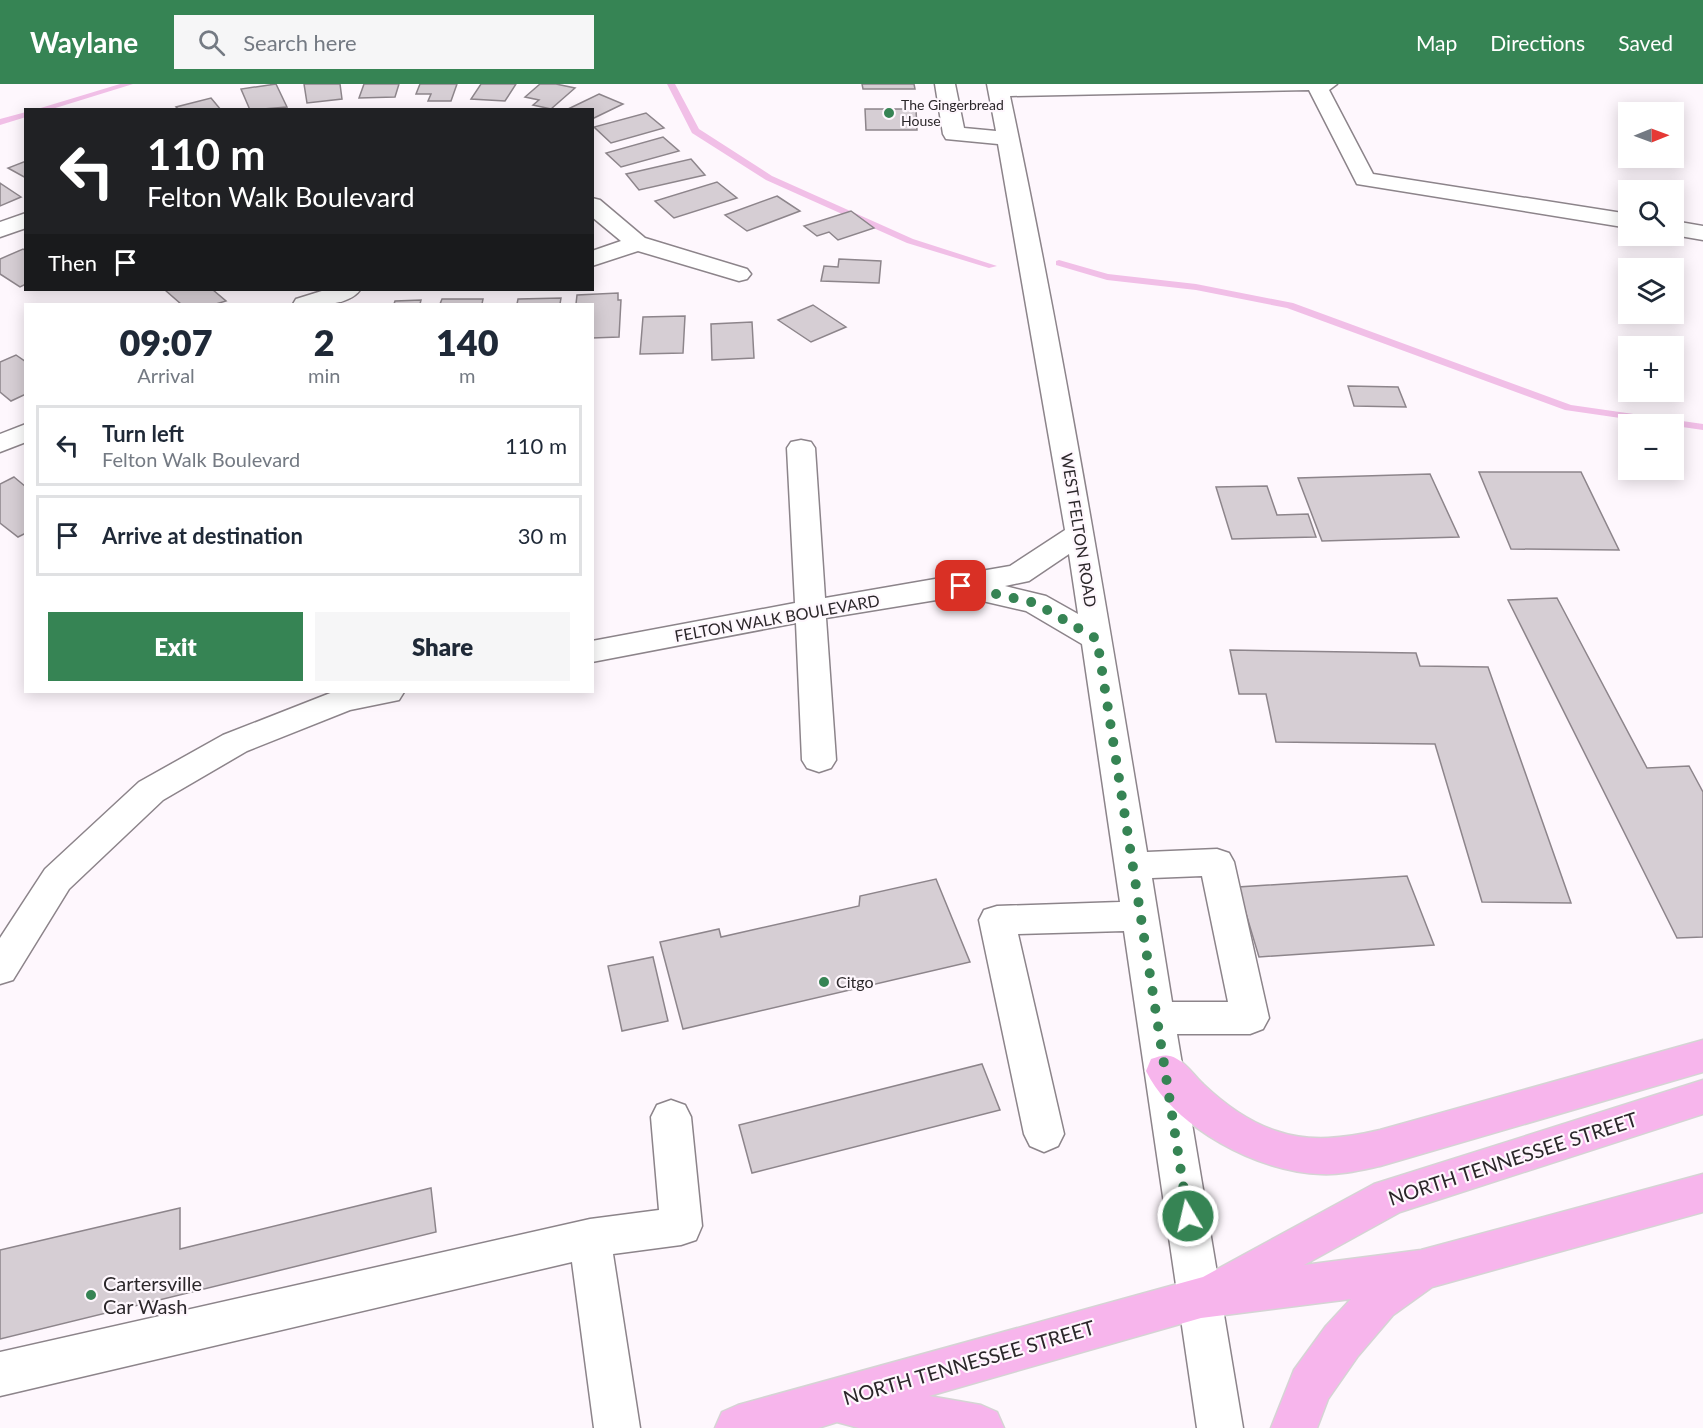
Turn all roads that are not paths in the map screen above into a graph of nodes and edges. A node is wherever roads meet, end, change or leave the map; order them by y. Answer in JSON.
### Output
{"nodes":[{"id":1,"x":945,"y":84,"type":"edge"},
{"id":2,"x":1316,"y":84,"type":"edge"},
{"id":3,"x":1327,"y":84,"type":"edge"},
{"id":4,"x":997,"y":87,"type":"edge"},
{"id":5,"x":1009,"y":138,"type":"junction"},
{"id":6,"x":594,"y":207,"type":"edge"},
{"id":7,"x":1618,"y":219,"type":"edge"},
{"id":8,"x":24,"y":221,"type":"edge"},
{"id":9,"x":0,"y":230,"type":"edge"},
{"id":10,"x":1684,"y":230,"type":"edge"},
{"id":11,"x":1703,"y":233,"type":"edge"},
{"id":12,"x":638,"y":243,"type":"junction"},
{"id":13,"x":594,"y":258,"type":"edge"},
{"id":14,"x":739,"y":274,"type":"dead end"},
{"id":15,"x":345,"y":291,"type":"edge"},
{"id":16,"x":308,"y":303,"type":"edge"},
{"id":17,"x":24,"y":433,"type":"edge"},
{"id":18,"x":0,"y":444,"type":"edge"},
{"id":19,"x":801,"y":448,"type":"dead end"},
{"id":20,"x":1080,"y":533,"type":"junction"},
{"id":21,"x":961,"y":586,"type":"junction"},
{"id":22,"x":812,"y":610,"type":"junction"},
{"id":23,"x":1097,"y":639,"type":"junction"},
{"id":24,"x":594,"y":652,"type":"edge"},
{"id":25,"x":382,"y":693,"type":"edge"},
{"id":26,"x":819,"y":760,"type":"dead end"},
{"id":27,"x":1132,"y":866,"type":"junction"},
{"id":28,"x":1140,"y":916,"type":"junction"},
{"id":29,"x":0,"y":969,"type":"edge"},
{"id":30,"x":1156,"y":1018,"type":"junction"},
{"id":31,"x":1703,"y":1056,"type":"edge"},
{"id":32,"x":1165,"y":1071,"type":"junction"},
{"id":33,"x":1703,"y":1097,"type":"edge"},
{"id":34,"x":671,"y":1117,"type":"dead end"},
{"id":35,"x":1044,"y":1134,"type":"dead end"},
{"id":36,"x":1703,"y":1193,"type":"edge"},
{"id":37,"x":1703,"y":1210,"type":"edge"},
{"id":38,"x":1618,"y":1216,"type":"junction"},
{"id":39,"x":590,"y":1238,"type":"junction"},
{"id":40,"x":1420,"y":1270,"type":"junction"},
{"id":41,"x":1201,"y":1299,"type":"junction"},
{"id":42,"x":0,"y":1374,"type":"edge"},
{"id":43,"x":834,"y":1401,"type":"junction"},
{"id":44,"x":617,"y":1428,"type":"edge"},
{"id":45,"x":738,"y":1428,"type":"edge"},
{"id":46,"x":981,"y":1428,"type":"edge"},
{"id":47,"x":1220,"y":1428,"type":"edge"},
{"id":48,"x":1294,"y":1428,"type":"edge"}],
"edges":[{"from":1,"to":5,"type":"street"},
{"from":2,"to":3,"type":"street"},
{"from":2,"to":4,"type":"street"},
{"from":2,"to":7,"type":"street"},
{"from":4,"to":5,"type":"street","name":"WEST FELTON ROAD"},
{"from":5,"to":20,"type":"street","name":"WEST FELTON ROAD"},
{"from":6,"to":12,"type":"street"},
{"from":8,"to":9,"type":"street"},
{"from":10,"to":11,"type":"street"},
{"from":12,"to":13,"type":"street"},
{"from":12,"to":14,"type":"street"},
{"from":15,"to":16,"type":"street"},
{"from":17,"to":18,"type":"street"},
{"from":19,"to":22,"type":"street"},
{"from":20,"to":21,"type":"street","name":"FELTON WALK BOULEVARD"},
{"from":20,"to":23,"type":"street","name":"WEST FELTON ROAD"},
{"from":21,"to":22,"type":"street","name":"FELTON WALK BOULEVARD"},
{"from":21,"to":23,"type":"street","name":"FELTON WALK BOULEVARD"},
{"from":22,"to":24,"type":"street","name":"FELTON WALK BOULEVARD"},
{"from":22,"to":26,"type":"street"},
{"from":23,"to":27,"type":"street","name":"WEST FELTON ROAD"},
{"from":25,"to":29,"type":"street"},
{"from":27,"to":28,"type":"street","name":"WEST FELTON ROAD"},
{"from":27,"to":30,"type":"street"},
{"from":28,"to":30,"type":"street","name":"WEST FELTON ROAD"},
{"from":28,"to":35,"type":"street"},
{"from":30,"to":32,"type":"street","name":"WEST FELTON ROAD"},
{"from":31,"to":32,"type":"main road"},
{"from":32,"to":41,"type":"street","name":"WEST FELTON ROAD"},
{"from":33,"to":41,"type":"main road","name":"NORTH TENNESSEE STREET"},
{"from":34,"to":39,"type":"street"},
{"from":36,"to":38,"type":"main road","name":"NORTH TENNESSEE STREET"},
{"from":37,"to":38,"type":"street"},
{"from":38,"to":40,"type":"main road","name":"NORTH TENNESSEE STREET"},
{"from":39,"to":42,"type":"street"},
{"from":39,"to":44,"type":"street"},
{"from":40,"to":41,"type":"main road","name":"NORTH TENNESSEE STREET"},
{"from":40,"to":48,"type":"main road"},
{"from":41,"to":43,"type":"main road","name":"NORTH TENNESSEE STREET"},
{"from":41,"to":47,"type":"street","name":"WEST FELTON ROAD"},
{"from":43,"to":45,"type":"main road","name":"NORTH TENNESSEE STREET"},
{"from":43,"to":46,"type":"main road"}]}
